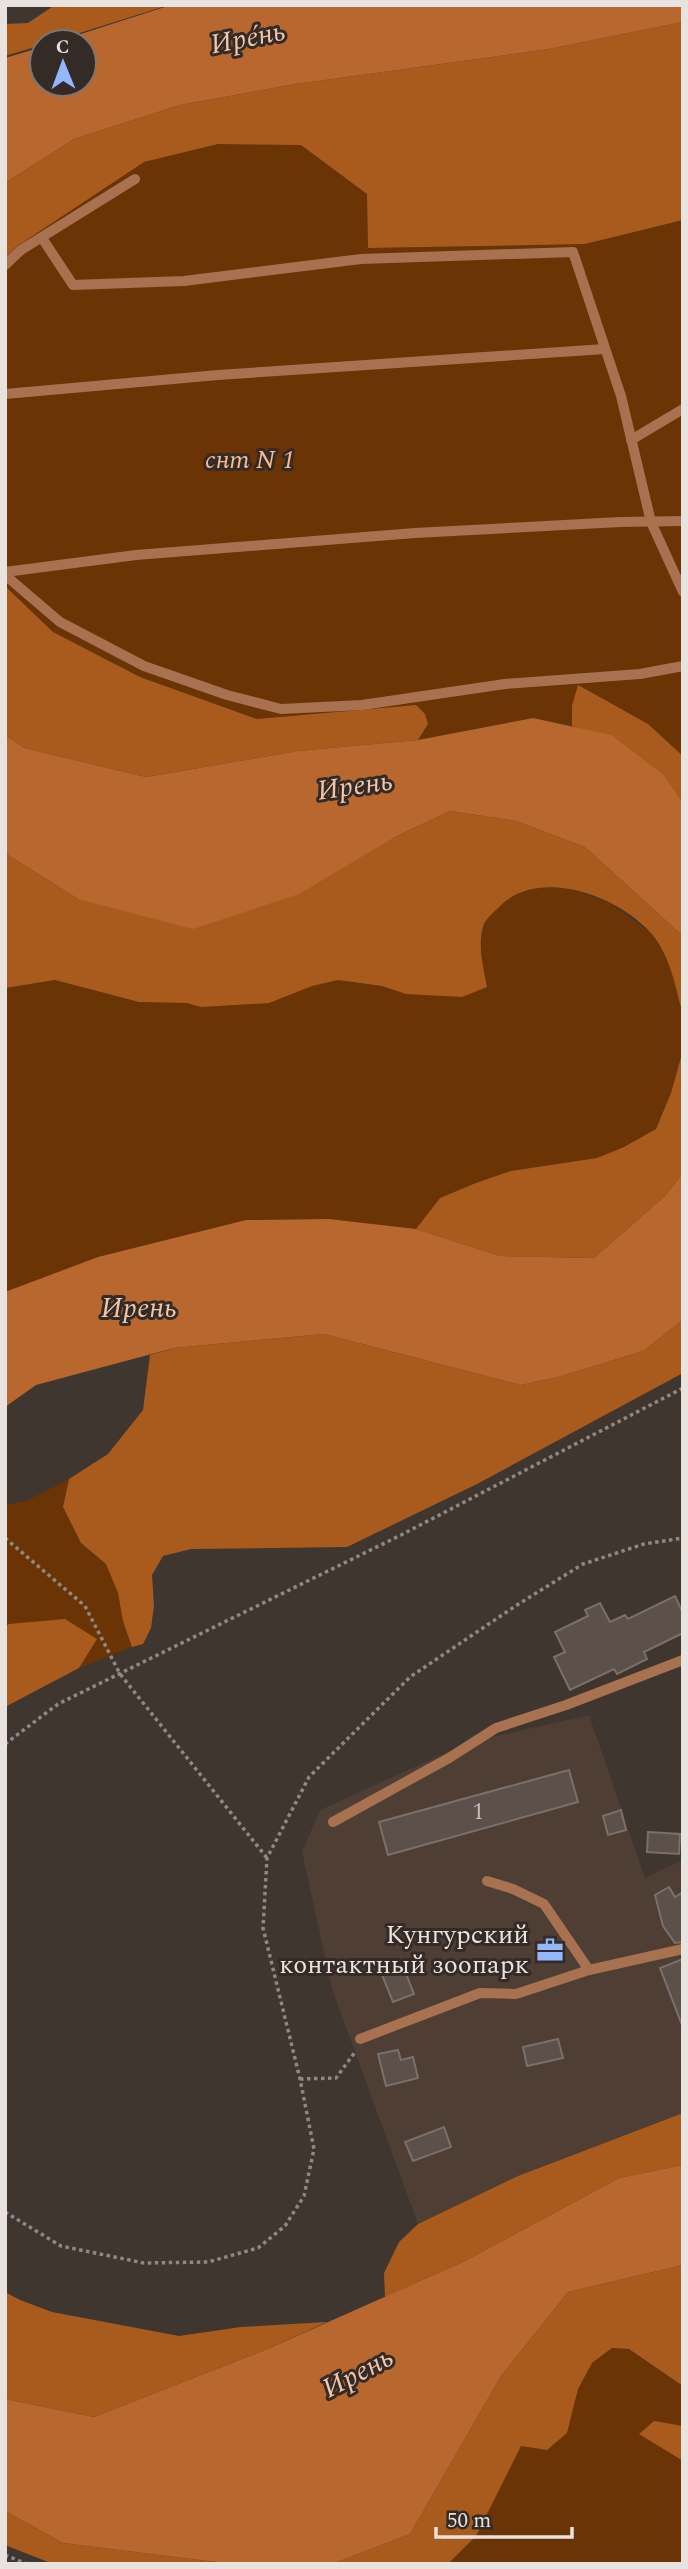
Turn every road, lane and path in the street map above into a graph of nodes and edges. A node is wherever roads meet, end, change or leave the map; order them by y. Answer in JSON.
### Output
{"nodes":[{"id":1,"x":135,"y":179,"type":"dead end"},
{"id":2,"x":42,"y":238,"type":"junction"},
{"id":3,"x":5,"y":265,"type":"edge"},
{"id":4,"x":605,"y":349,"type":"junction"},
{"id":5,"x":5,"y":394,"type":"edge"},
{"id":6,"x":683,"y":409,"type":"edge"},
{"id":7,"x":631,"y":440,"type":"junction"},
{"id":8,"x":683,"y":521,"type":"edge"},
{"id":9,"x":651,"y":522,"type":"junction"},
{"id":10,"x":5,"y":574,"type":"edge"},
{"id":11,"x":683,"y":592,"type":"edge"},
{"id":12,"x":683,"y":666,"type":"edge"},
{"id":13,"x":683,"y":1388,"type":"edge"},
{"id":14,"x":5,"y":1538,"type":"edge"},
{"id":15,"x":683,"y":1538,"type":"edge"},
{"id":16,"x":683,"y":1660,"type":"edge"},
{"id":17,"x":120,"y":1674,"type":"junction"},
{"id":18,"x":5,"y":1744,"type":"edge"},
{"id":19,"x":333,"y":1822,"type":"dead end"},
{"id":20,"x":267,"y":1858,"type":"junction"},
{"id":21,"x":487,"y":1881,"type":"dead end"},
{"id":22,"x":683,"y":1949,"type":"edge"},
{"id":23,"x":589,"y":1970,"type":"junction"},
{"id":24,"x":360,"y":2039,"type":"joint"},
{"id":25,"x":300,"y":2079,"type":"junction"},
{"id":26,"x":5,"y":2212,"type":"edge"},
{"id":27,"x":5,"y":2555,"type":"edge"},
{"id":28,"x":27,"y":2564,"type":"edge"}],
"edges":[{"from":1,"to":2,"type":"lane"},
{"from":2,"to":3,"type":"lane"},
{"from":2,"to":4,"type":"lane"},
{"from":4,"to":5,"type":"lane"},
{"from":4,"to":7,"type":"lane"},
{"from":6,"to":7,"type":"lane"},
{"from":7,"to":9,"type":"lane"},
{"from":8,"to":9,"type":"lane"},
{"from":9,"to":10,"type":"lane"},
{"from":9,"to":11,"type":"lane"},
{"from":10,"to":12,"type":"lane"},
{"from":13,"to":17,"type":"path"},
{"from":14,"to":17,"type":"path"},
{"from":15,"to":20,"type":"path"},
{"from":16,"to":19,"type":"lane"},
{"from":17,"to":18,"type":"path"},
{"from":17,"to":20,"type":"path"},
{"from":20,"to":25,"type":"path"},
{"from":21,"to":23,"type":"lane"},
{"from":22,"to":23,"type":"lane"},
{"from":23,"to":24,"type":"lane"},
{"from":24,"to":25,"type":"path"},
{"from":25,"to":26,"type":"path"},
{"from":27,"to":28,"type":"path"}]}
